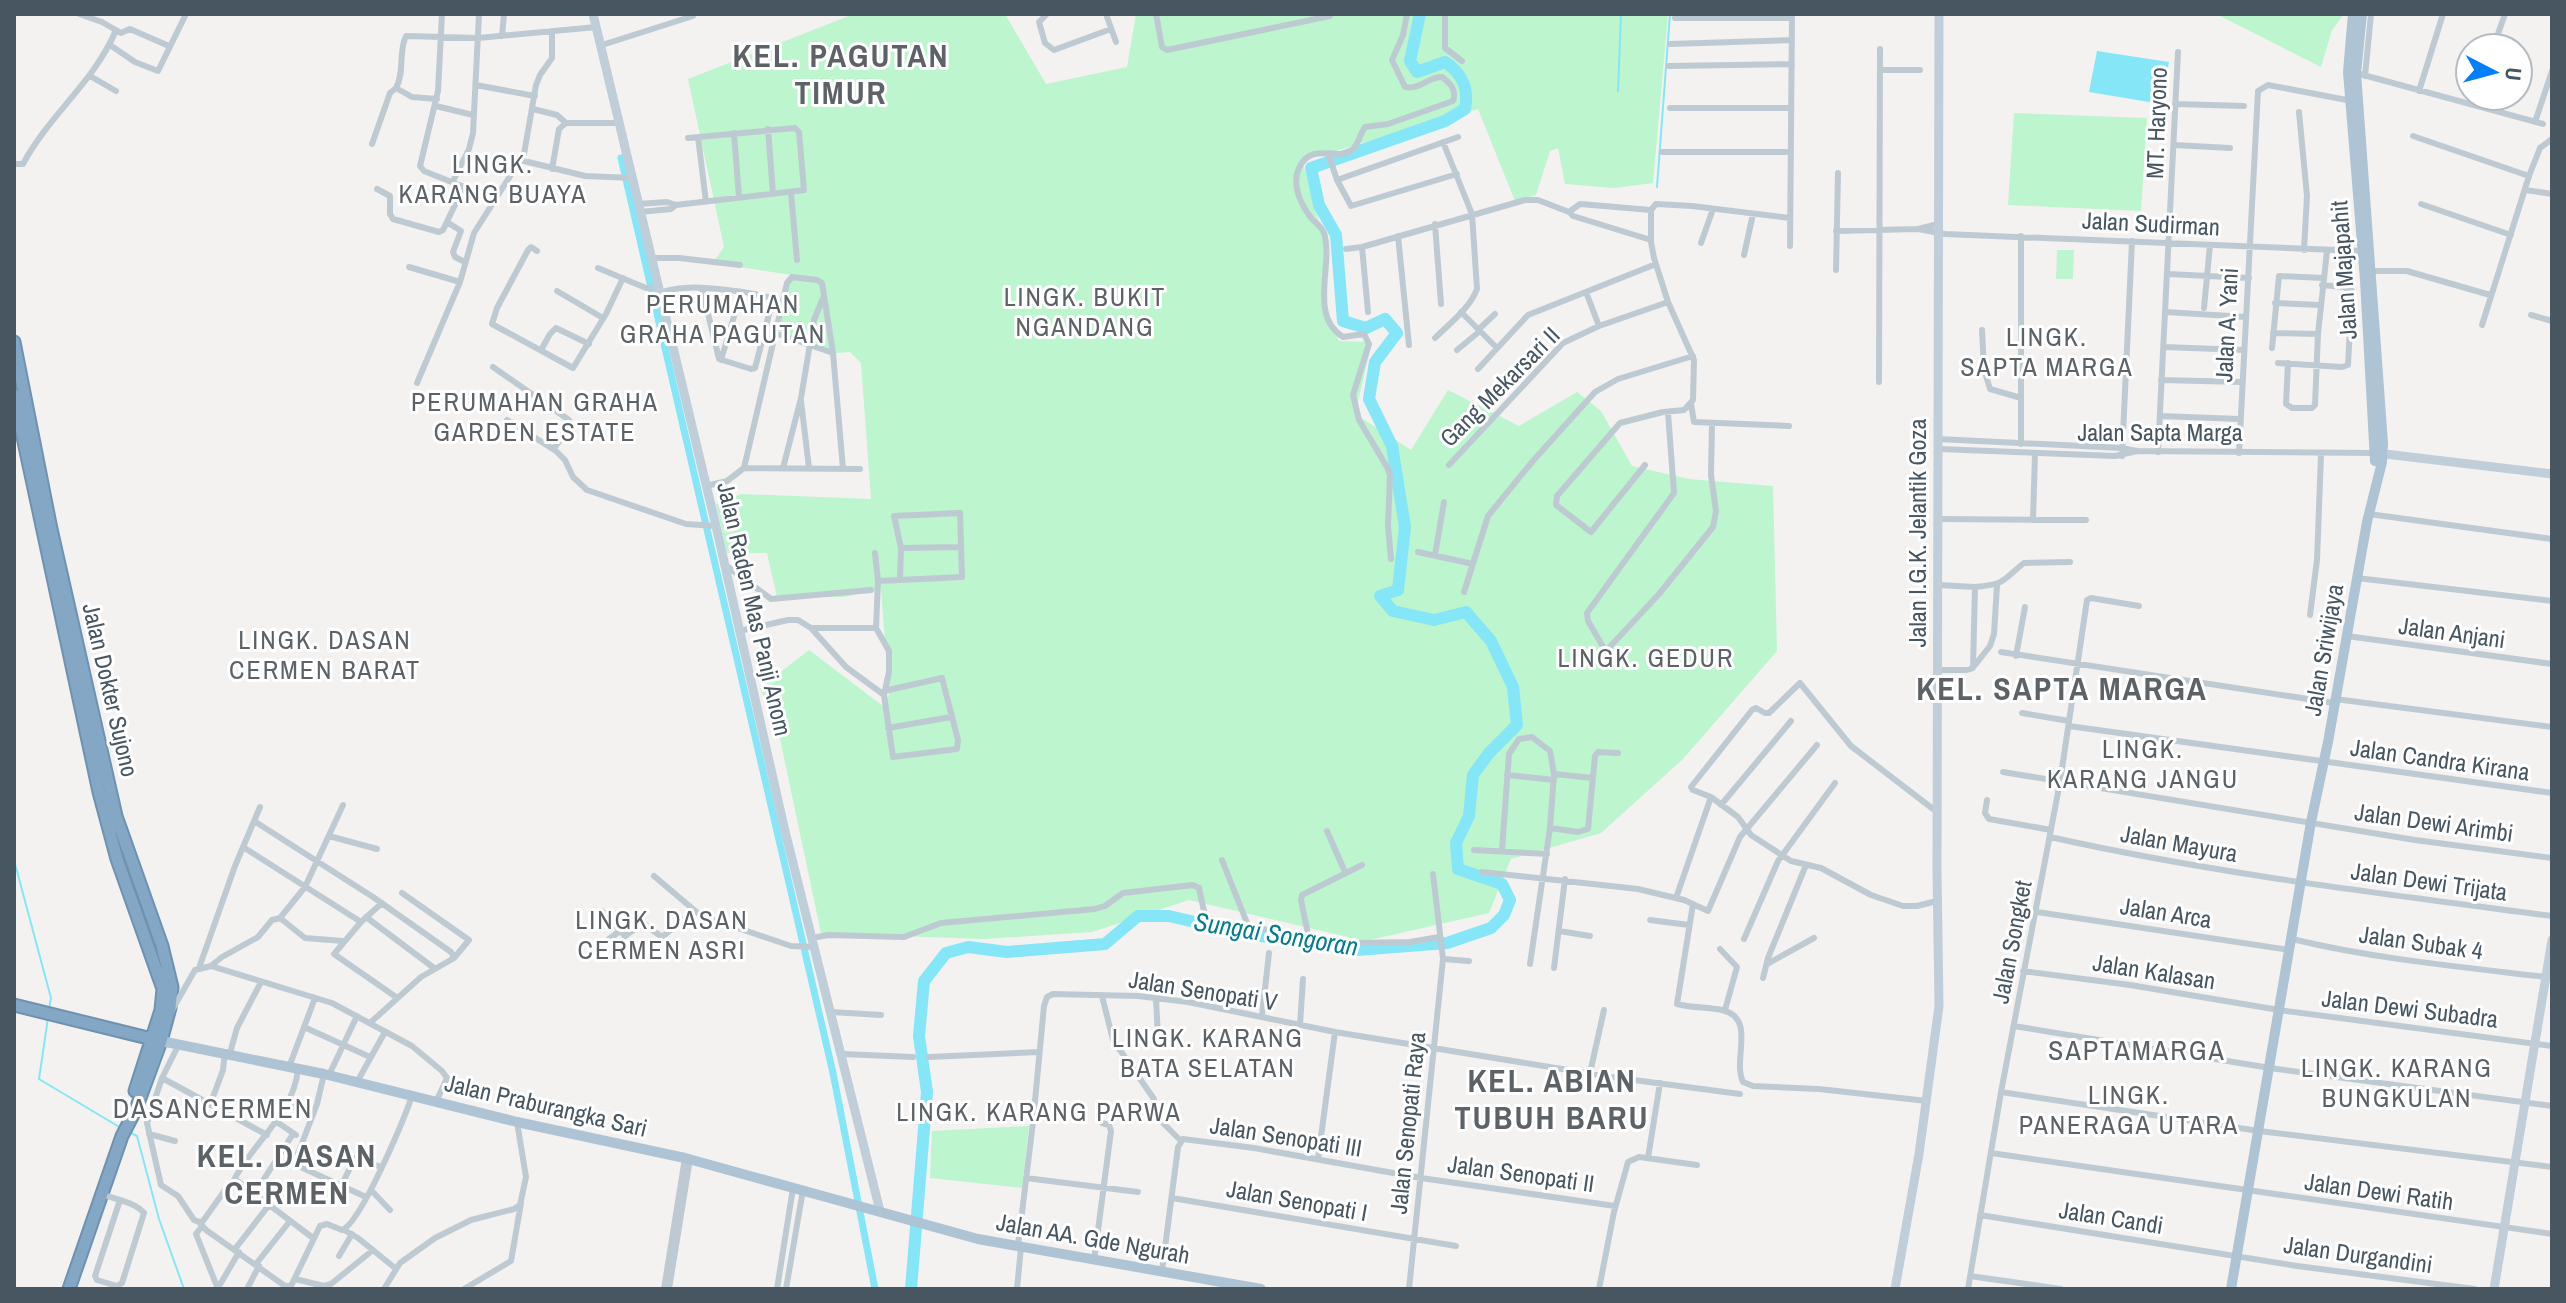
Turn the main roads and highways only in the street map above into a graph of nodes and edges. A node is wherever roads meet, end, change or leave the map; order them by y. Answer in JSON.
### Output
{"nodes":[{"id":1,"x":2353,"y":14,"type":"edge"},
{"id":2,"x":2362,"y":14,"type":"edge"},
{"id":3,"x":2361,"y":179,"type":"junction"},
{"id":4,"x":14,"y":342,"type":"edge"},
{"id":5,"x":14,"y":395,"type":"edge"},
{"id":6,"x":2379,"y":453,"type":"junction"},
{"id":7,"x":2368,"y":517,"type":"joint"},
{"id":8,"x":46,"y":530,"type":"junction"},
{"id":9,"x":14,"y":1005,"type":"edge"},
{"id":10,"x":157,"y":1040,"type":"junction"},
{"id":11,"x":919,"y":1223,"type":"joint"},
{"id":12,"x":69,"y":1289,"type":"edge"},
{"id":13,"x":1261,"y":1289,"type":"edge"},
{"id":14,"x":2231,"y":1289,"type":"edge"}],
"edges":[{"from":1,"to":3,"type":"main road","name":"Jalan Majapahit"},
{"from":2,"to":3,"type":"main road"},
{"from":3,"to":6,"type":"main road","name":"Jalan Majapahit"},
{"from":3,"to":6,"type":"main road"},
{"from":4,"to":8,"type":"highway","name":"Jalan Dokter Sujono"},
{"from":5,"to":8,"type":"highway"},
{"from":6,"to":7,"type":"main road","name":"Jalan Majapahit"},
{"from":7,"to":14,"type":"main road","name":"Jalan Sriwijaya"},
{"from":8,"to":10,"type":"highway"},
{"from":8,"to":10,"type":"highway","name":"Jalan Dokter Sujono"},
{"from":9,"to":10,"type":"highway"},
{"from":10,"to":11,"type":"main road","name":"Jalan Praburangka Sari"},
{"from":10,"to":12,"type":"highway"},
{"from":11,"to":13,"type":"main road","name":"Jalan AA. Gde Ngurah"}]}
